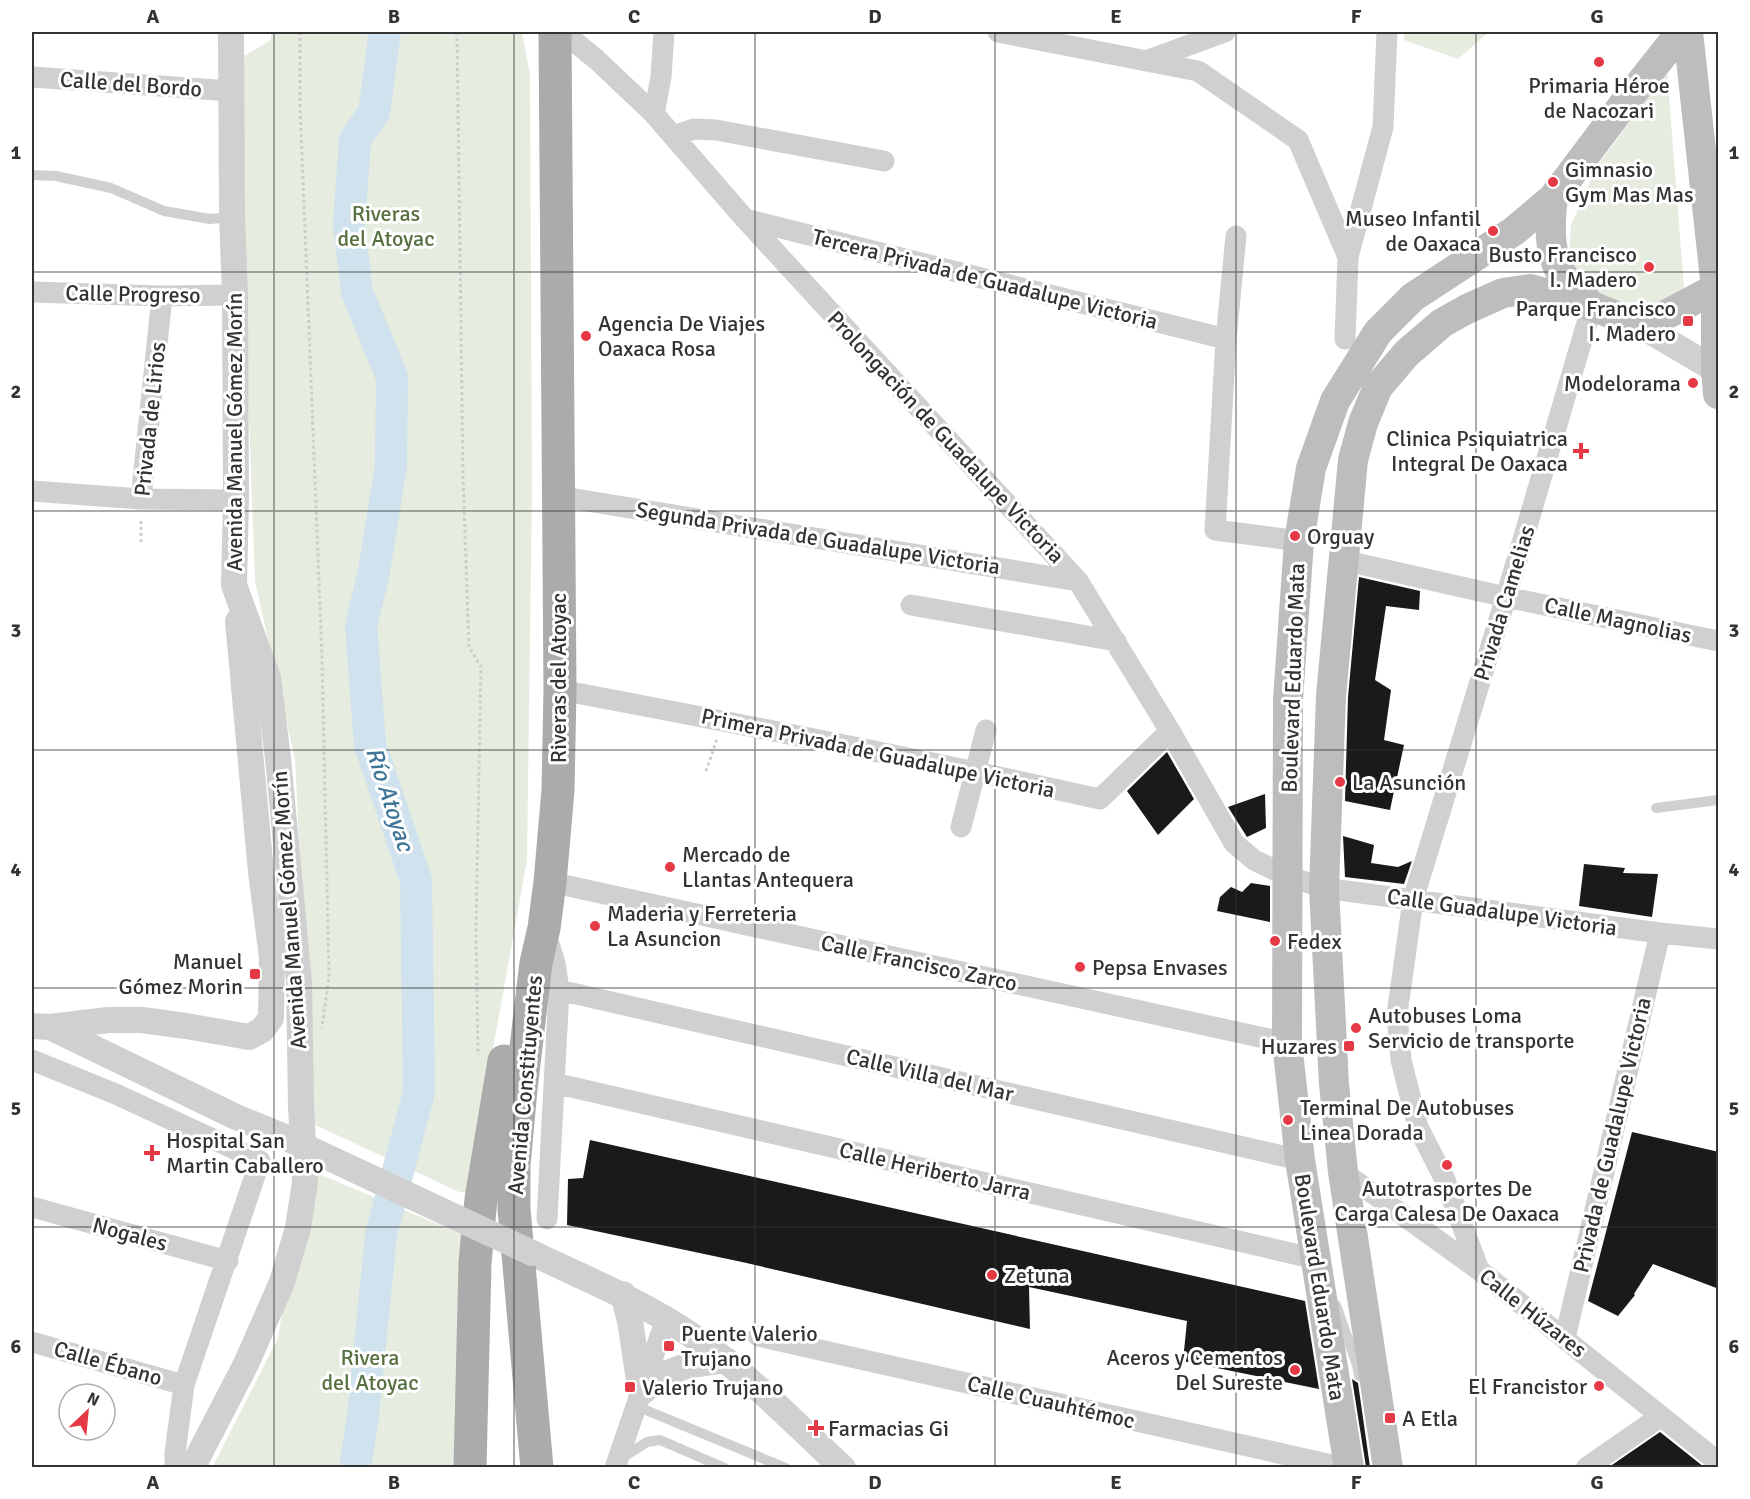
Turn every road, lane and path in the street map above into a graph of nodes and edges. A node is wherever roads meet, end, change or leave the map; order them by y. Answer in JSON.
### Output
{"nodes":[{"id":1,"x":231,"y":32,"type":"edge"},
{"id":2,"x":300,"y":32,"type":"edge"},
{"id":3,"x":457,"y":32,"type":"edge"},
{"id":4,"x":664,"y":32,"type":"edge"},
{"id":5,"x":998,"y":32,"type":"edge"},
{"id":6,"x":1225,"y":32,"type":"edge"},
{"id":7,"x":1387,"y":32,"type":"edge"},
{"id":8,"x":1681,"y":32,"type":"edge"},
{"id":9,"x":1688,"y":32,"type":"edge"},
{"id":10,"x":555,"y":34,"type":"edge"},
{"id":11,"x":1148,"y":60,"type":"junction"},
{"id":12,"x":32,"y":77,"type":"edge"},
{"id":13,"x":231,"y":91,"type":"junction"},
{"id":14,"x":654,"y":114,"type":"junction"},
{"id":15,"x":674,"y":136,"type":"junction"},
{"id":16,"x":884,"y":161,"type":"dead end"},
{"id":17,"x":32,"y":175,"type":"edge"},
{"id":18,"x":1553,"y":198,"type":"junction"},
{"id":19,"x":232,"y":217,"type":"junction"},
{"id":20,"x":745,"y":219,"type":"junction"},
{"id":21,"x":1713,"y":220,"type":"edge"},
{"id":22,"x":1236,"y":236,"type":"dead end"},
{"id":23,"x":1348,"y":257,"type":"junction"},
{"id":24,"x":1447,"y":275,"type":"junction"},
{"id":25,"x":1717,"y":287,"type":"edge"},
{"id":26,"x":32,"y":292,"type":"edge"},
{"id":27,"x":235,"y":295,"type":"junction"},
{"id":28,"x":162,"y":296,"type":"junction"},
{"id":29,"x":1592,"y":306,"type":"junction"},
{"id":30,"x":1467,"y":309,"type":"junction"},
{"id":31,"x":1643,"y":327,"type":"junction"},
{"id":32,"x":1226,"y":339,"type":"junction"},
{"id":33,"x":1345,"y":339,"type":"dead end"},
{"id":34,"x":1717,"y":382,"type":"edge"},
{"id":35,"x":32,"y":491,"type":"edge"},
{"id":36,"x":557,"y":496,"type":"junction"},
{"id":37,"x":141,"y":499,"type":"junction"},
{"id":38,"x":237,"y":500,"type":"junction"},
{"id":39,"x":1299,"y":541,"type":"junction"},
{"id":40,"x":141,"y":542,"type":"dead end"},
{"id":41,"x":1342,"y":560,"type":"junction"},
{"id":42,"x":1078,"y":581,"type":"junction"},
{"id":43,"x":234,"y":585,"type":"junction"},
{"id":44,"x":1506,"y":597,"type":"junction"},
{"id":45,"x":911,"y":604,"type":"dead end"},
{"id":46,"x":1719,"y":641,"type":"edge"},
{"id":47,"x":1116,"y":642,"type":"junction"},
{"id":48,"x":560,"y":690,"type":"junction"},
{"id":49,"x":724,"y":720,"type":"junction"},
{"id":50,"x":986,"y":730,"type":"dead end"},
{"id":51,"x":1170,"y":730,"type":"junction"},
{"id":52,"x":706,"y":771,"type":"dead end"},
{"id":53,"x":975,"y":771,"type":"junction"},
{"id":54,"x":1719,"y":800,"type":"edge"},
{"id":55,"x":1656,"y":808,"type":"dead end"},
{"id":56,"x":961,"y":827,"type":"dead end"},
{"id":57,"x":1287,"y":876,"type":"junction"},
{"id":58,"x":550,"y":882,"type":"junction"},
{"id":59,"x":1324,"y":888,"type":"junction"},
{"id":60,"x":1413,"y":900,"type":"junction"},
{"id":61,"x":544,"y":928,"type":"junction"},
{"id":62,"x":1660,"y":933,"type":"junction"},
{"id":63,"x":1719,"y":939,"type":"edge"},
{"id":64,"x":536,"y":963,"type":"junction"},
{"id":65,"x":559,"y":990,"type":"junction"},
{"id":66,"x":41,"y":1027,"type":"edge"},
{"id":67,"x":322,"y":1033,"type":"dead end"},
{"id":68,"x":1287,"y":1043,"type":"junction"},
{"id":69,"x":478,"y":1058,"type":"dead end"},
{"id":70,"x":32,"y":1060,"type":"edge"},
{"id":71,"x":554,"y":1083,"type":"junction"},
{"id":72,"x":1300,"y":1160,"type":"junction"},
{"id":73,"x":1343,"y":1172,"type":"junction"},
{"id":74,"x":32,"y":1207,"type":"edge"},
{"id":75,"x":547,"y":1219,"type":"dead end"},
{"id":76,"x":228,"y":1261,"type":"junction"},
{"id":77,"x":1316,"y":1263,"type":"junction"},
{"id":78,"x":1479,"y":1270,"type":"junction"},
{"id":79,"x":623,"y":1294,"type":"junction"},
{"id":80,"x":666,"y":1319,"type":"junction"},
{"id":81,"x":758,"y":1336,"type":"dead end"},
{"id":82,"x":1565,"y":1338,"type":"junction"},
{"id":83,"x":32,"y":1342,"type":"edge"},
{"id":84,"x":726,"y":1360,"type":"junction"},
{"id":85,"x":184,"y":1385,"type":"junction"},
{"id":86,"x":1361,"y":1388,"type":"dead end"},
{"id":87,"x":638,"y":1400,"type":"junction"},
{"id":88,"x":1661,"y":1416,"type":"junction"},
{"id":89,"x":1719,"y":1462,"type":"edge"},
{"id":90,"x":616,"y":1464,"type":"edge"},
{"id":91,"x":175,"y":1467,"type":"edge"},
{"id":92,"x":192,"y":1467,"type":"edge"},
{"id":93,"x":470,"y":1467,"type":"edge"},
{"id":94,"x":537,"y":1467,"type":"edge"},
{"id":95,"x":726,"y":1467,"type":"edge"},
{"id":96,"x":786,"y":1467,"type":"edge"},
{"id":97,"x":843,"y":1467,"type":"edge"},
{"id":98,"x":1347,"y":1467,"type":"edge"},
{"id":99,"x":1388,"y":1467,"type":"edge"},
{"id":100,"x":1586,"y":1467,"type":"edge"}],
"edges":[{"from":1,"to":13,"type":"street","name":"Avenida Manuel Gómez Morín"},
{"from":2,"to":67,"type":"path"},
{"from":3,"to":69,"type":"path"},
{"from":4,"to":14,"type":"street"},
{"from":5,"to":11,"type":"street"},
{"from":6,"to":11,"type":"street"},
{"from":7,"to":23,"type":"street"},
{"from":8,"to":18,"type":"main road","name":"Boulevard Eduardo Mata"},
{"from":9,"to":21,"type":"main road"},
{"from":10,"to":14,"type":"street","name":"Prolongación de Guadalupe Victoria"},
{"from":10,"to":36,"type":"main road","name":"Riveras del Atoyac"},
{"from":11,"to":23,"type":"street"},
{"from":12,"to":13,"type":"street","name":"Calle del Bordo"},
{"from":13,"to":19,"type":"street","name":"Avenida Manuel Gómez Morín"},
{"from":14,"to":15,"type":"street","name":"Prolongación de Guadalupe Victoria"},
{"from":15,"to":16,"type":"street"},
{"from":15,"to":20,"type":"street","name":"Prolongación de Guadalupe Victoria"},
{"from":17,"to":19,"type":"lane"},
{"from":18,"to":24,"type":"main road","name":"Boulevard Eduardo Mata"},
{"from":18,"to":29,"type":"main road"},
{"from":19,"to":27,"type":"street","name":"Avenida Manuel Gómez Morín"},
{"from":20,"to":32,"type":"street","name":"Tercera Privada de Guadalupe Victoria"},
{"from":20,"to":42,"type":"street","name":"Prolongación de Guadalupe Victoria"},
{"from":21,"to":25,"type":"main road"},
{"from":22,"to":32,"type":"street"},
{"from":23,"to":33,"type":"street"},
{"from":24,"to":30,"type":"main road"},
{"from":24,"to":39,"type":"main road","name":"Boulevard Eduardo Mata"},
{"from":25,"to":31,"type":"main road"},
{"from":25,"to":34,"type":"main road"},
{"from":26,"to":28,"type":"street","name":"Calle Progreso"},
{"from":27,"to":28,"type":"street","name":"Calle Progreso"},
{"from":27,"to":38,"type":"street","name":"Avenida Manuel Gómez Morín"},
{"from":28,"to":37,"type":"street","name":"Privada de Lirios"},
{"from":29,"to":30,"type":"main road","name":"Boulevard Eduardo Mata"},
{"from":29,"to":31,"type":"main road","name":"Boulevard Eduardo Mata"},
{"from":29,"to":44,"type":"street","name":"Privada Camelias"},
{"from":30,"to":41,"type":"main road","name":"Boulevard Eduardo Mata"},
{"from":31,"to":34,"type":"street"},
{"from":32,"to":39,"type":"street"},
{"from":35,"to":37,"type":"street"},
{"from":36,"to":42,"type":"street","name":"Segunda Privada de Guadalupe Victoria"},
{"from":36,"to":48,"type":"main road","name":"Riveras del Atoyac"},
{"from":37,"to":38,"type":"street"},
{"from":37,"to":40,"type":"path","name":"Privada de Lirios"},
{"from":38,"to":43,"type":"street","name":"Avenida Manuel Gómez Morín"},
{"from":39,"to":57,"type":"main road","name":"Boulevard Eduardo Mata"},
{"from":41,"to":44,"type":"street","name":"Calle Magnolias"},
{"from":41,"to":59,"type":"main road","name":"Boulevard Eduardo Mata"},
{"from":42,"to":47,"type":"street","name":"Prolongación de Guadalupe Victoria"},
{"from":43,"to":66,"type":"street"},
{"from":43,"to":92,"type":"street","name":"Avenida Manuel Gómez Morín"},
{"from":44,"to":46,"type":"street","name":"Calle Magnolias"},
{"from":44,"to":60,"type":"street","name":"Privada Camelias"},
{"from":45,"to":47,"type":"street"},
{"from":47,"to":51,"type":"street","name":"Prolongación de Guadalupe Victoria"},
{"from":48,"to":49,"type":"street","name":"Primera Privada de Guadalupe Victoria"},
{"from":48,"to":58,"type":"main road","name":"Riveras del Atoyac"},
{"from":49,"to":52,"type":"path"},
{"from":49,"to":53,"type":"street","name":"Primera Privada de Guadalupe Victoria"},
{"from":50,"to":53,"type":"street"},
{"from":51,"to":53,"type":"street","name":"Primera Privada de Guadalupe Victoria"},
{"from":51,"to":57,"type":"street","name":"Prolongación de Guadalupe Victoria"},
{"from":53,"to":56,"type":"street"},
{"from":54,"to":55,"type":"lane"},
{"from":57,"to":59,"type":"street","name":"Calle Guadalupe Victoria"},
{"from":57,"to":68,"type":"main road","name":"Boulevard Eduardo Mata"},
{"from":58,"to":61,"type":"main road","name":"Riveras del Atoyac"},
{"from":58,"to":68,"type":"street","name":"Calle Francisco Zarco"},
{"from":59,"to":60,"type":"street","name":"Calle Guadalupe Victoria"},
{"from":59,"to":73,"type":"main road","name":"Boulevard Eduardo Mata"},
{"from":60,"to":62,"type":"street","name":"Calle Guadalupe Victoria"},
{"from":60,"to":78,"type":"street","name":"Privada Camelias"},
{"from":61,"to":64,"type":"main road","name":"Riveras del Atoyac"},
{"from":61,"to":65,"type":"street"},
{"from":62,"to":63,"type":"street","name":"Calle Guadalupe Victoria"},
{"from":62,"to":82,"type":"street","name":"Privada de Guadalupe Victoria"},
{"from":64,"to":93,"type":"main road","name":"Avenida Constituyentes"},
{"from":64,"to":94,"type":"main road","name":"Avenida Constituyentes"},
{"from":65,"to":71,"type":"street"},
{"from":65,"to":72,"type":"street","name":"Calle Villa del Mar"},
{"from":66,"to":79,"type":"street","bridge":true},
{"from":68,"to":72,"type":"main road","name":"Boulevard Eduardo Mata"},
{"from":70,"to":76,"type":"street"},
{"from":71,"to":75,"type":"street"},
{"from":71,"to":77,"type":"street","name":"Calle Heriberto Jarra"},
{"from":72,"to":77,"type":"main road","name":"Boulevard Eduardo Mata"},
{"from":73,"to":78,"type":"street","name":"Calle Húzares"},
{"from":73,"to":99,"type":"main road","name":"Boulevard Eduardo Mata"},
{"from":74,"to":76,"type":"street","name":"Nogales"},
{"from":76,"to":85,"type":"street"},
{"from":77,"to":86,"type":"lane"},
{"from":77,"to":98,"type":"main road","name":"Boulevard Eduardo Mata"},
{"from":78,"to":82,"type":"street","name":"Calle Húzares"},
{"from":79,"to":80,"type":"street"},
{"from":79,"to":87,"type":"street"},
{"from":80,"to":84,"type":"street"},
{"from":80,"to":87,"type":"street"},
{"from":81,"to":98,"type":"street","name":"Calle Cuauhtémoc"},
{"from":82,"to":88,"type":"street","name":"Calle Húzares"},
{"from":83,"to":85,"type":"street","name":"Calle Ébano"},
{"from":84,"to":87,"type":"street"},
{"from":84,"to":97,"type":"street"},
{"from":85,"to":91,"type":"street"},
{"from":87,"to":90,"type":"street"},
{"from":87,"to":96,"type":"lane"},
{"from":88,"to":89,"type":"street","name":"Calle Húzares"},
{"from":88,"to":100,"type":"street"},
{"from":90,"to":95,"type":"lane"}]}
